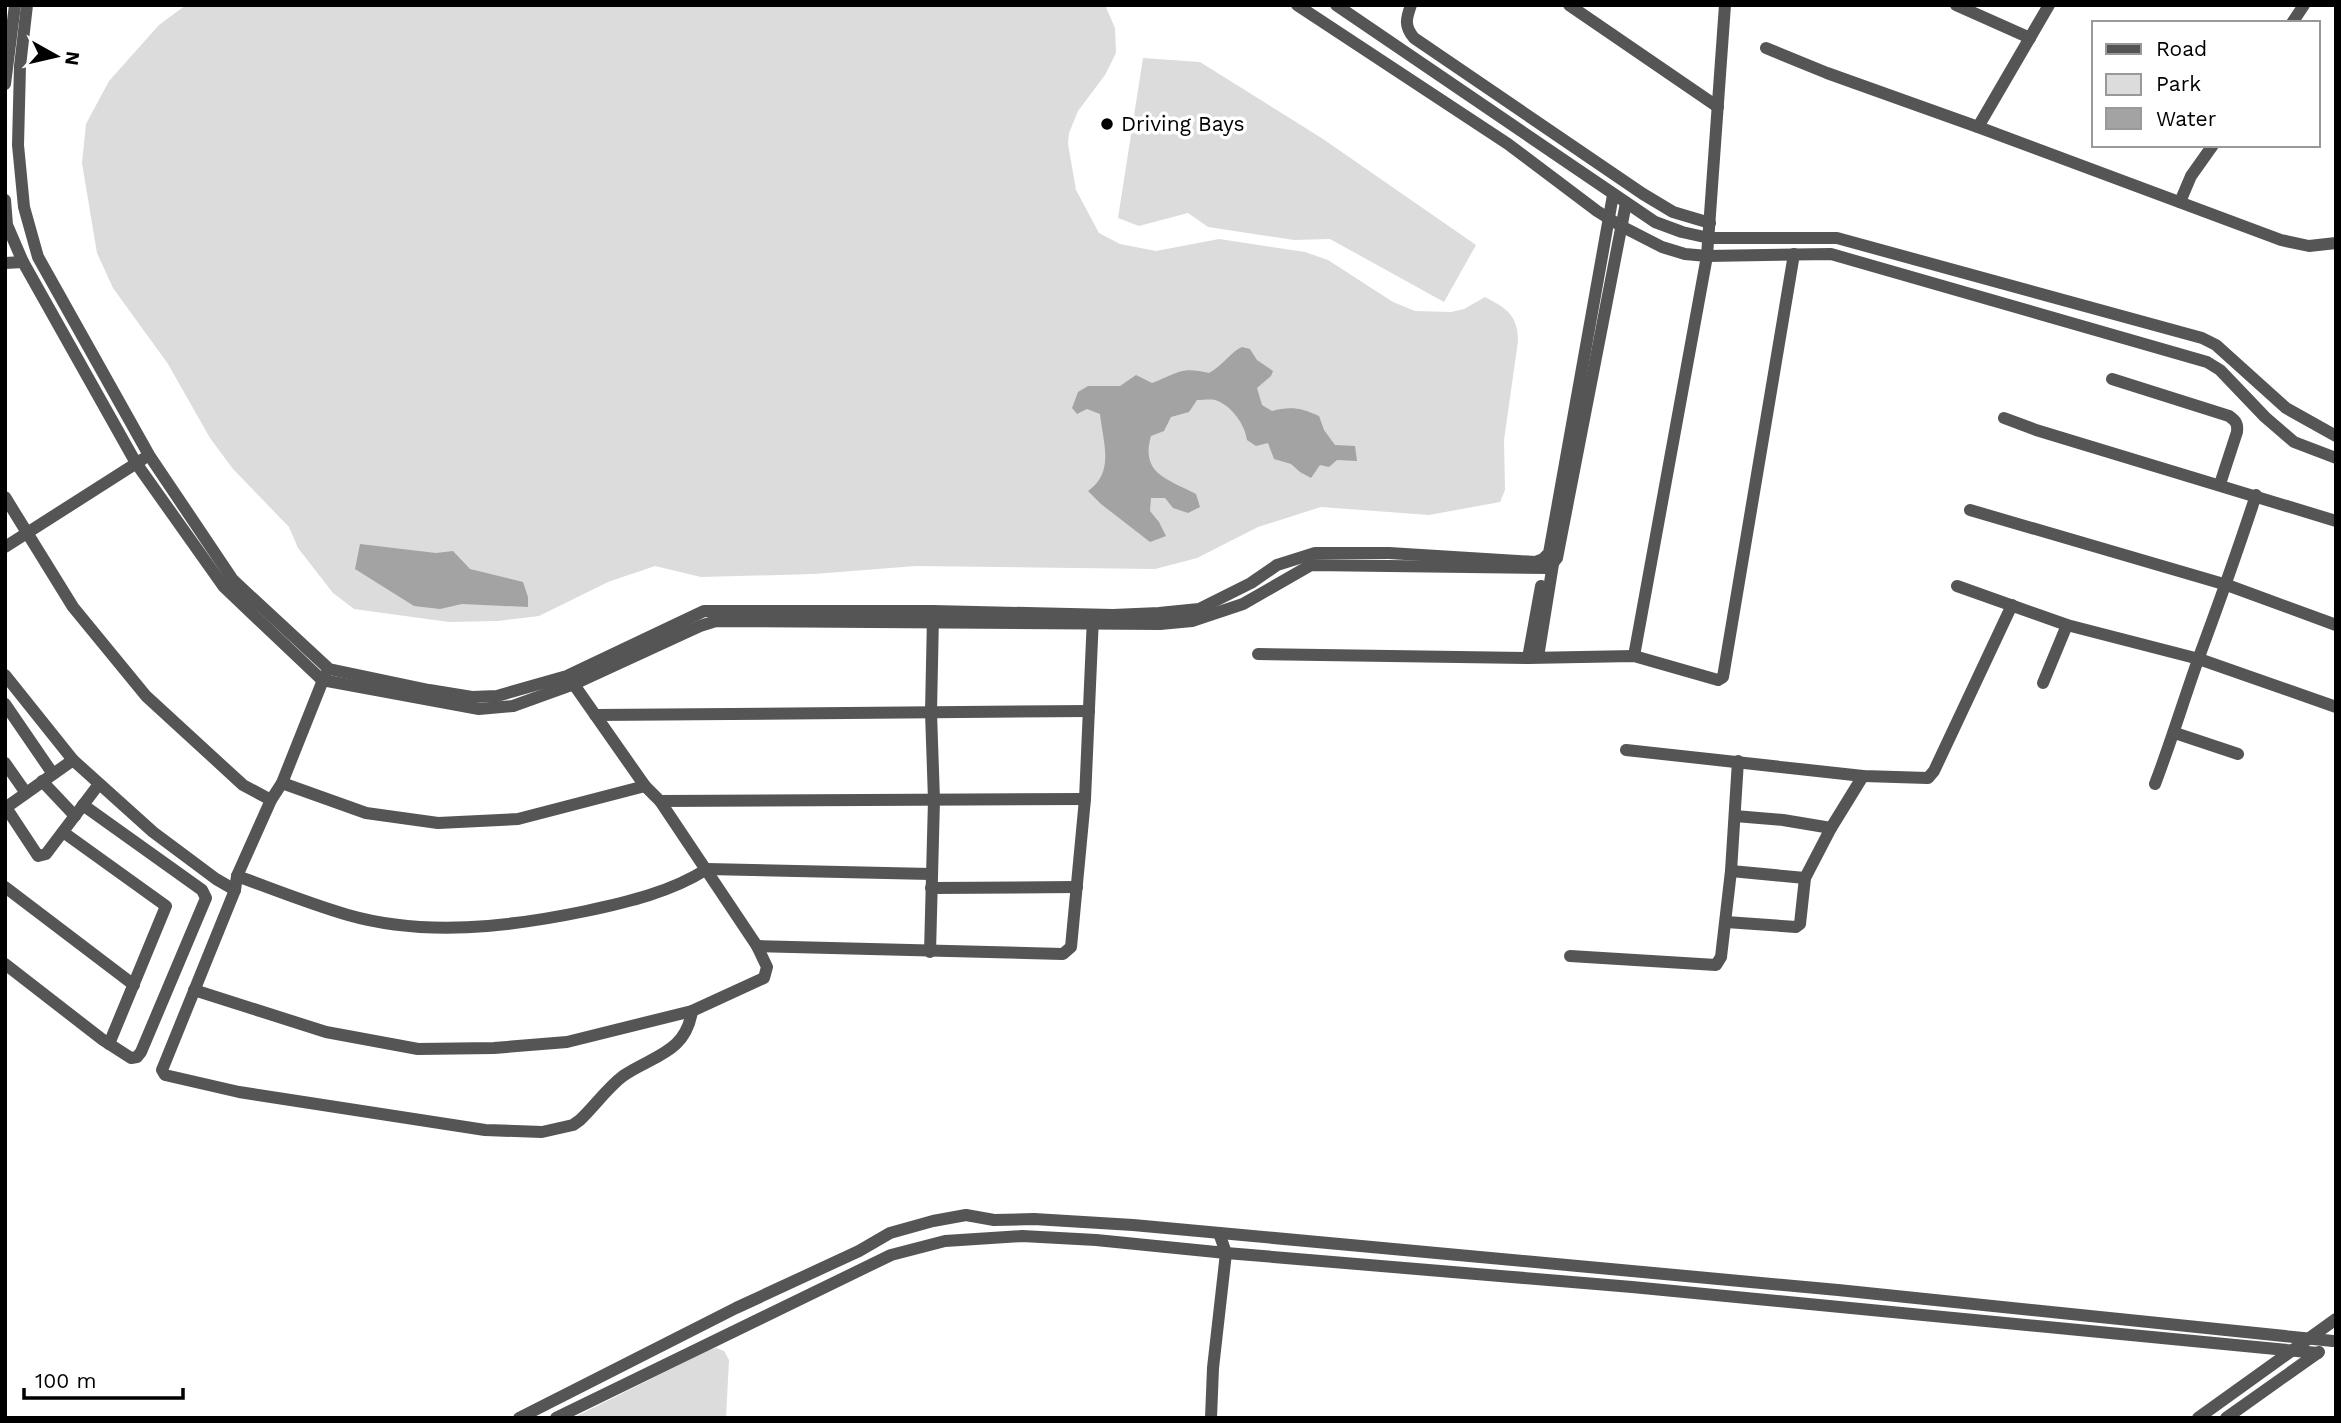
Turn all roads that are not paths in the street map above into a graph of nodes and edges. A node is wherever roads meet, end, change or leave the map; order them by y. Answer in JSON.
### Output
{"nodes":[{"id":1,"x":15,"y":5,"type":"edge"},
{"id":2,"x":27,"y":5,"type":"edge"},
{"id":3,"x":1297,"y":5,"type":"edge"},
{"id":4,"x":1336,"y":5,"type":"edge"},
{"id":5,"x":1411,"y":5,"type":"edge"},
{"id":6,"x":1569,"y":5,"type":"edge"},
{"id":7,"x":1726,"y":5,"type":"edge"},
{"id":8,"x":1956,"y":5,"type":"edge"},
{"id":9,"x":2049,"y":5,"type":"edge"},
{"id":10,"x":2304,"y":5,"type":"edge"},
{"id":11,"x":2293,"y":21,"type":"edge"},
{"id":12,"x":1360,"y":22,"type":"junction"},
{"id":13,"x":2030,"y":38,"type":"junction"},
{"id":14,"x":1350,"y":40,"type":"junction"},
{"id":15,"x":1766,"y":48,"type":"dead end"},
{"id":16,"x":20,"y":65,"type":"junction"},
{"id":17,"x":5,"y":85,"type":"edge"},
{"id":18,"x":1718,"y":107,"type":"junction"},
{"id":19,"x":1978,"y":127,"type":"junction"},
{"id":20,"x":2212,"y":147,"type":"edge"},
{"id":21,"x":1614,"y":195,"type":"junction"},
{"id":22,"x":5,"y":200,"type":"edge"},
{"id":23,"x":2180,"y":202,"type":"junction"},
{"id":24,"x":1626,"y":203,"type":"junction"},
{"id":25,"x":1608,"y":217,"type":"junction"},
{"id":26,"x":1710,"y":223,"type":"junction"},
{"id":27,"x":1621,"y":226,"type":"junction"},
{"id":28,"x":1709,"y":237,"type":"junction"},
{"id":29,"x":2336,"y":243,"type":"edge"},
{"id":30,"x":1794,"y":254,"type":"junction"},
{"id":31,"x":1707,"y":256,"type":"junction"},
{"id":32,"x":23,"y":262,"type":"junction"},
{"id":33,"x":5,"y":263,"type":"edge"},
{"id":34,"x":2112,"y":379,"type":"dead end"},
{"id":35,"x":2004,"y":418,"type":"dead end"},
{"id":36,"x":2336,"y":436,"type":"edge"},
{"id":37,"x":149,"y":455,"type":"junction"},
{"id":38,"x":2336,"y":458,"type":"edge"},
{"id":39,"x":136,"y":463,"type":"junction"},
{"id":40,"x":2220,"y":484,"type":"junction"},
{"id":41,"x":2256,"y":495,"type":"junction"},
{"id":42,"x":5,"y":497,"type":"edge"},
{"id":43,"x":1970,"y":510,"type":"dead end"},
{"id":44,"x":2336,"y":521,"type":"edge"},
{"id":45,"x":27,"y":533,"type":"junction"},
{"id":46,"x":5,"y":547,"type":"edge"},
{"id":47,"x":1547,"y":562,"type":"junction"},
{"id":48,"x":2227,"y":585,"type":"junction"},
{"id":49,"x":1956,"y":586,"type":"dead end"},
{"id":50,"x":2012,"y":605,"type":"junction"},
{"id":51,"x":933,"y":617,"type":"junction"},
{"id":52,"x":1093,"y":619,"type":"junction"},
{"id":53,"x":2067,"y":625,"type":"junction"},
{"id":54,"x":2336,"y":625,"type":"edge"},
{"id":55,"x":1258,"y":654,"type":"dead end"},
{"id":56,"x":1634,"y":656,"type":"junction"},
{"id":57,"x":1533,"y":658,"type":"junction"},
{"id":58,"x":2199,"y":659,"type":"junction"},
{"id":59,"x":5,"y":675,"type":"edge"},
{"id":60,"x":325,"y":675,"type":"junction"},
{"id":61,"x":571,"y":680,"type":"junction"},
{"id":62,"x":2043,"y":683,"type":"dead end"},
{"id":63,"x":5,"y":704,"type":"edge"},
{"id":64,"x":2336,"y":707,"type":"edge"},
{"id":65,"x":1089,"y":710,"type":"junction"},
{"id":66,"x":932,"y":712,"type":"junction"},
{"id":67,"x":595,"y":715,"type":"junction"},
{"id":68,"x":2175,"y":733,"type":"junction"},
{"id":69,"x":1626,"y":750,"type":"dead end"},
{"id":70,"x":2238,"y":754,"type":"dead end"},
{"id":71,"x":73,"y":760,"type":"junction"},
{"id":72,"x":1738,"y":761,"type":"junction"},
{"id":73,"x":5,"y":764,"type":"edge"},
{"id":74,"x":1863,"y":776,"type":"junction"},
{"id":75,"x":48,"y":778,"type":"junction"},
{"id":76,"x":282,"y":783,"type":"junction"},
{"id":77,"x":99,"y":784,"type":"junction"},
{"id":78,"x":2155,"y":784,"type":"dead end"},
{"id":79,"x":645,"y":786,"type":"junction"},
{"id":80,"x":26,"y":793,"type":"junction"},
{"id":81,"x":1085,"y":799,"type":"junction"},
{"id":82,"x":271,"y":800,"type":"junction"},
{"id":83,"x":934,"y":800,"type":"junction"},
{"id":84,"x":660,"y":801,"type":"junction"},
{"id":85,"x":79,"y":811,"type":"junction"},
{"id":86,"x":1735,"y":816,"type":"junction"},
{"id":87,"x":1831,"y":828,"type":"junction"},
{"id":88,"x":63,"y":832,"type":"junction"},
{"id":89,"x":707,"y":869,"type":"junction"},
{"id":90,"x":1731,"y":871,"type":"junction"},
{"id":91,"x":931,"y":874,"type":"junction"},
{"id":92,"x":237,"y":876,"type":"junction"},
{"id":93,"x":1805,"y":878,"type":"junction"},
{"id":94,"x":5,"y":887,"type":"edge"},
{"id":95,"x":931,"y":887,"type":"junction"},
{"id":96,"x":1077,"y":887,"type":"junction"},
{"id":97,"x":235,"y":890,"type":"junction"},
{"id":98,"x":1726,"y":922,"type":"junction"},
{"id":99,"x":757,"y":946,"type":"junction"},
{"id":100,"x":930,"y":952,"type":"junction"},
{"id":101,"x":1570,"y":956,"type":"dead end"},
{"id":102,"x":5,"y":964,"type":"edge"},
{"id":103,"x":134,"y":985,"type":"junction"},
{"id":104,"x":194,"y":990,"type":"junction"},
{"id":105,"x":692,"y":1011,"type":"junction"},
{"id":106,"x":109,"y":1044,"type":"junction"},
{"id":107,"x":1219,"y":1233,"type":"junction"},
{"id":108,"x":1226,"y":1253,"type":"junction"},
{"id":109,"x":2336,"y":1319,"type":"edge"},
{"id":110,"x":2307,"y":1339,"type":"junction"},
{"id":111,"x":2334,"y":1340,"type":"edge"},
{"id":112,"x":2294,"y":1351,"type":"junction"},
{"id":113,"x":2318,"y":1353,"type":"junction"},
{"id":114,"x":519,"y":1418,"type":"edge"},
{"id":115,"x":556,"y":1418,"type":"edge"},
{"id":116,"x":1211,"y":1418,"type":"edge"},
{"id":117,"x":2198,"y":1418,"type":"edge"},
{"id":118,"x":2227,"y":1418,"type":"edge"}],
"edges":[{"from":1,"to":17,"type":"street"},
{"from":2,"to":16,"type":"street"},
{"from":3,"to":14,"type":"street"},
{"from":4,"to":12,"type":"street"},
{"from":5,"to":26,"type":"street"},
{"from":6,"to":18,"type":"street"},
{"from":7,"to":18,"type":"street"},
{"from":8,"to":13,"type":"street"},
{"from":9,"to":13,"type":"street"},
{"from":10,"to":11,"type":"street"},
{"from":12,"to":14,"type":"street"},
{"from":12,"to":21,"type":"street"},
{"from":13,"to":19,"type":"street"},
{"from":14,"to":25,"type":"street"},
{"from":15,"to":19,"type":"street"},
{"from":16,"to":17,"type":"street"},
{"from":16,"to":37,"type":"street"},
{"from":18,"to":26,"type":"street"},
{"from":19,"to":23,"type":"street"},
{"from":20,"to":23,"type":"street"},
{"from":21,"to":24,"type":"street"},
{"from":21,"to":25,"type":"street"},
{"from":22,"to":32,"type":"street"},
{"from":23,"to":29,"type":"street"},
{"from":24,"to":27,"type":"street"},
{"from":24,"to":28,"type":"street"},
{"from":25,"to":27,"type":"street"},
{"from":25,"to":47,"type":"street"},
{"from":26,"to":28,"type":"street"},
{"from":27,"to":31,"type":"street"},
{"from":27,"to":47,"type":"street"},
{"from":28,"to":31,"type":"street"},
{"from":28,"to":36,"type":"street"},
{"from":30,"to":31,"type":"street"},
{"from":30,"to":38,"type":"street"},
{"from":30,"to":56,"type":"street"},
{"from":31,"to":56,"type":"street"},
{"from":32,"to":33,"type":"street"},
{"from":32,"to":39,"type":"street"},
{"from":34,"to":40,"type":"street"},
{"from":35,"to":40,"type":"street"},
{"from":37,"to":39,"type":"street"},
{"from":37,"to":60,"type":"street"},
{"from":39,"to":45,"type":"street"},
{"from":39,"to":60,"type":"street"},
{"from":40,"to":41,"type":"street"},
{"from":41,"to":44,"type":"street"},
{"from":41,"to":48,"type":"street"},
{"from":42,"to":45,"type":"street"},
{"from":43,"to":48,"type":"street"},
{"from":45,"to":46,"type":"street"},
{"from":45,"to":82,"type":"street"},
{"from":47,"to":52,"type":"street"},
{"from":47,"to":57,"type":"street"},
{"from":48,"to":54,"type":"street"},
{"from":48,"to":58,"type":"street"},
{"from":49,"to":50,"type":"street"},
{"from":50,"to":53,"type":"street"},
{"from":50,"to":74,"type":"street"},
{"from":51,"to":52,"type":"street"},
{"from":51,"to":61,"type":"street"},
{"from":51,"to":66,"type":"street"},
{"from":52,"to":65,"type":"street"},
{"from":53,"to":58,"type":"street"},
{"from":53,"to":62,"type":"street"},
{"from":55,"to":57,"type":"street"},
{"from":56,"to":57,"type":"street"},
{"from":58,"to":64,"type":"street"},
{"from":58,"to":68,"type":"street"},
{"from":59,"to":71,"type":"street"},
{"from":60,"to":61,"type":"street"},
{"from":60,"to":76,"type":"street"},
{"from":61,"to":67,"type":"street"},
{"from":63,"to":75,"type":"street"},
{"from":65,"to":66,"type":"street"},
{"from":65,"to":81,"type":"street"},
{"from":66,"to":67,"type":"street"},
{"from":66,"to":83,"type":"street"},
{"from":67,"to":79,"type":"street"},
{"from":68,"to":70,"type":"street"},
{"from":68,"to":78,"type":"street"},
{"from":69,"to":72,"type":"street"},
{"from":71,"to":75,"type":"street"},
{"from":71,"to":77,"type":"street"},
{"from":72,"to":74,"type":"street"},
{"from":72,"to":86,"type":"street"},
{"from":73,"to":80,"type":"street"},
{"from":74,"to":87,"type":"street"},
{"from":75,"to":80,"type":"street"},
{"from":75,"to":85,"type":"street"},
{"from":76,"to":79,"type":"street"},
{"from":76,"to":82,"type":"street"},
{"from":77,"to":85,"type":"street"},
{"from":77,"to":97,"type":"street"},
{"from":79,"to":84,"type":"street"},
{"from":80,"to":88,"type":"street"},
{"from":81,"to":83,"type":"street"},
{"from":81,"to":96,"type":"street"},
{"from":82,"to":92,"type":"street"},
{"from":83,"to":84,"type":"street"},
{"from":83,"to":91,"type":"street"},
{"from":84,"to":89,"type":"street"},
{"from":85,"to":88,"type":"street"},
{"from":85,"to":106,"type":"street"},
{"from":86,"to":87,"type":"street"},
{"from":86,"to":90,"type":"street"},
{"from":87,"to":93,"type":"street"},
{"from":88,"to":103,"type":"street"},
{"from":89,"to":91,"type":"street"},
{"from":89,"to":92,"type":"street"},
{"from":89,"to":99,"type":"street"},
{"from":90,"to":93,"type":"street"},
{"from":90,"to":98,"type":"street"},
{"from":91,"to":95,"type":"street"},
{"from":92,"to":97,"type":"street"},
{"from":93,"to":98,"type":"street"},
{"from":94,"to":103,"type":"street"},
{"from":95,"to":96,"type":"street"},
{"from":95,"to":100,"type":"street"},
{"from":96,"to":100,"type":"street"},
{"from":97,"to":104,"type":"street"},
{"from":98,"to":101,"type":"street"},
{"from":99,"to":100,"type":"street"},
{"from":99,"to":105,"type":"street"},
{"from":102,"to":106,"type":"street"},
{"from":103,"to":106,"type":"street"},
{"from":104,"to":105,"type":"street"},
{"from":104,"to":105,"type":"street"},
{"from":107,"to":108,"type":"street"},
{"from":107,"to":110,"type":"street"},
{"from":107,"to":114,"type":"street"},
{"from":108,"to":112,"type":"street"},
{"from":108,"to":115,"type":"street"},
{"from":108,"to":116,"type":"street"},
{"from":109,"to":110,"type":"street"},
{"from":110,"to":111,"type":"street"},
{"from":110,"to":112,"type":"street"},
{"from":111,"to":113,"type":"street"},
{"from":112,"to":113,"type":"street"},
{"from":112,"to":117,"type":"street"},
{"from":113,"to":118,"type":"street"}]}
